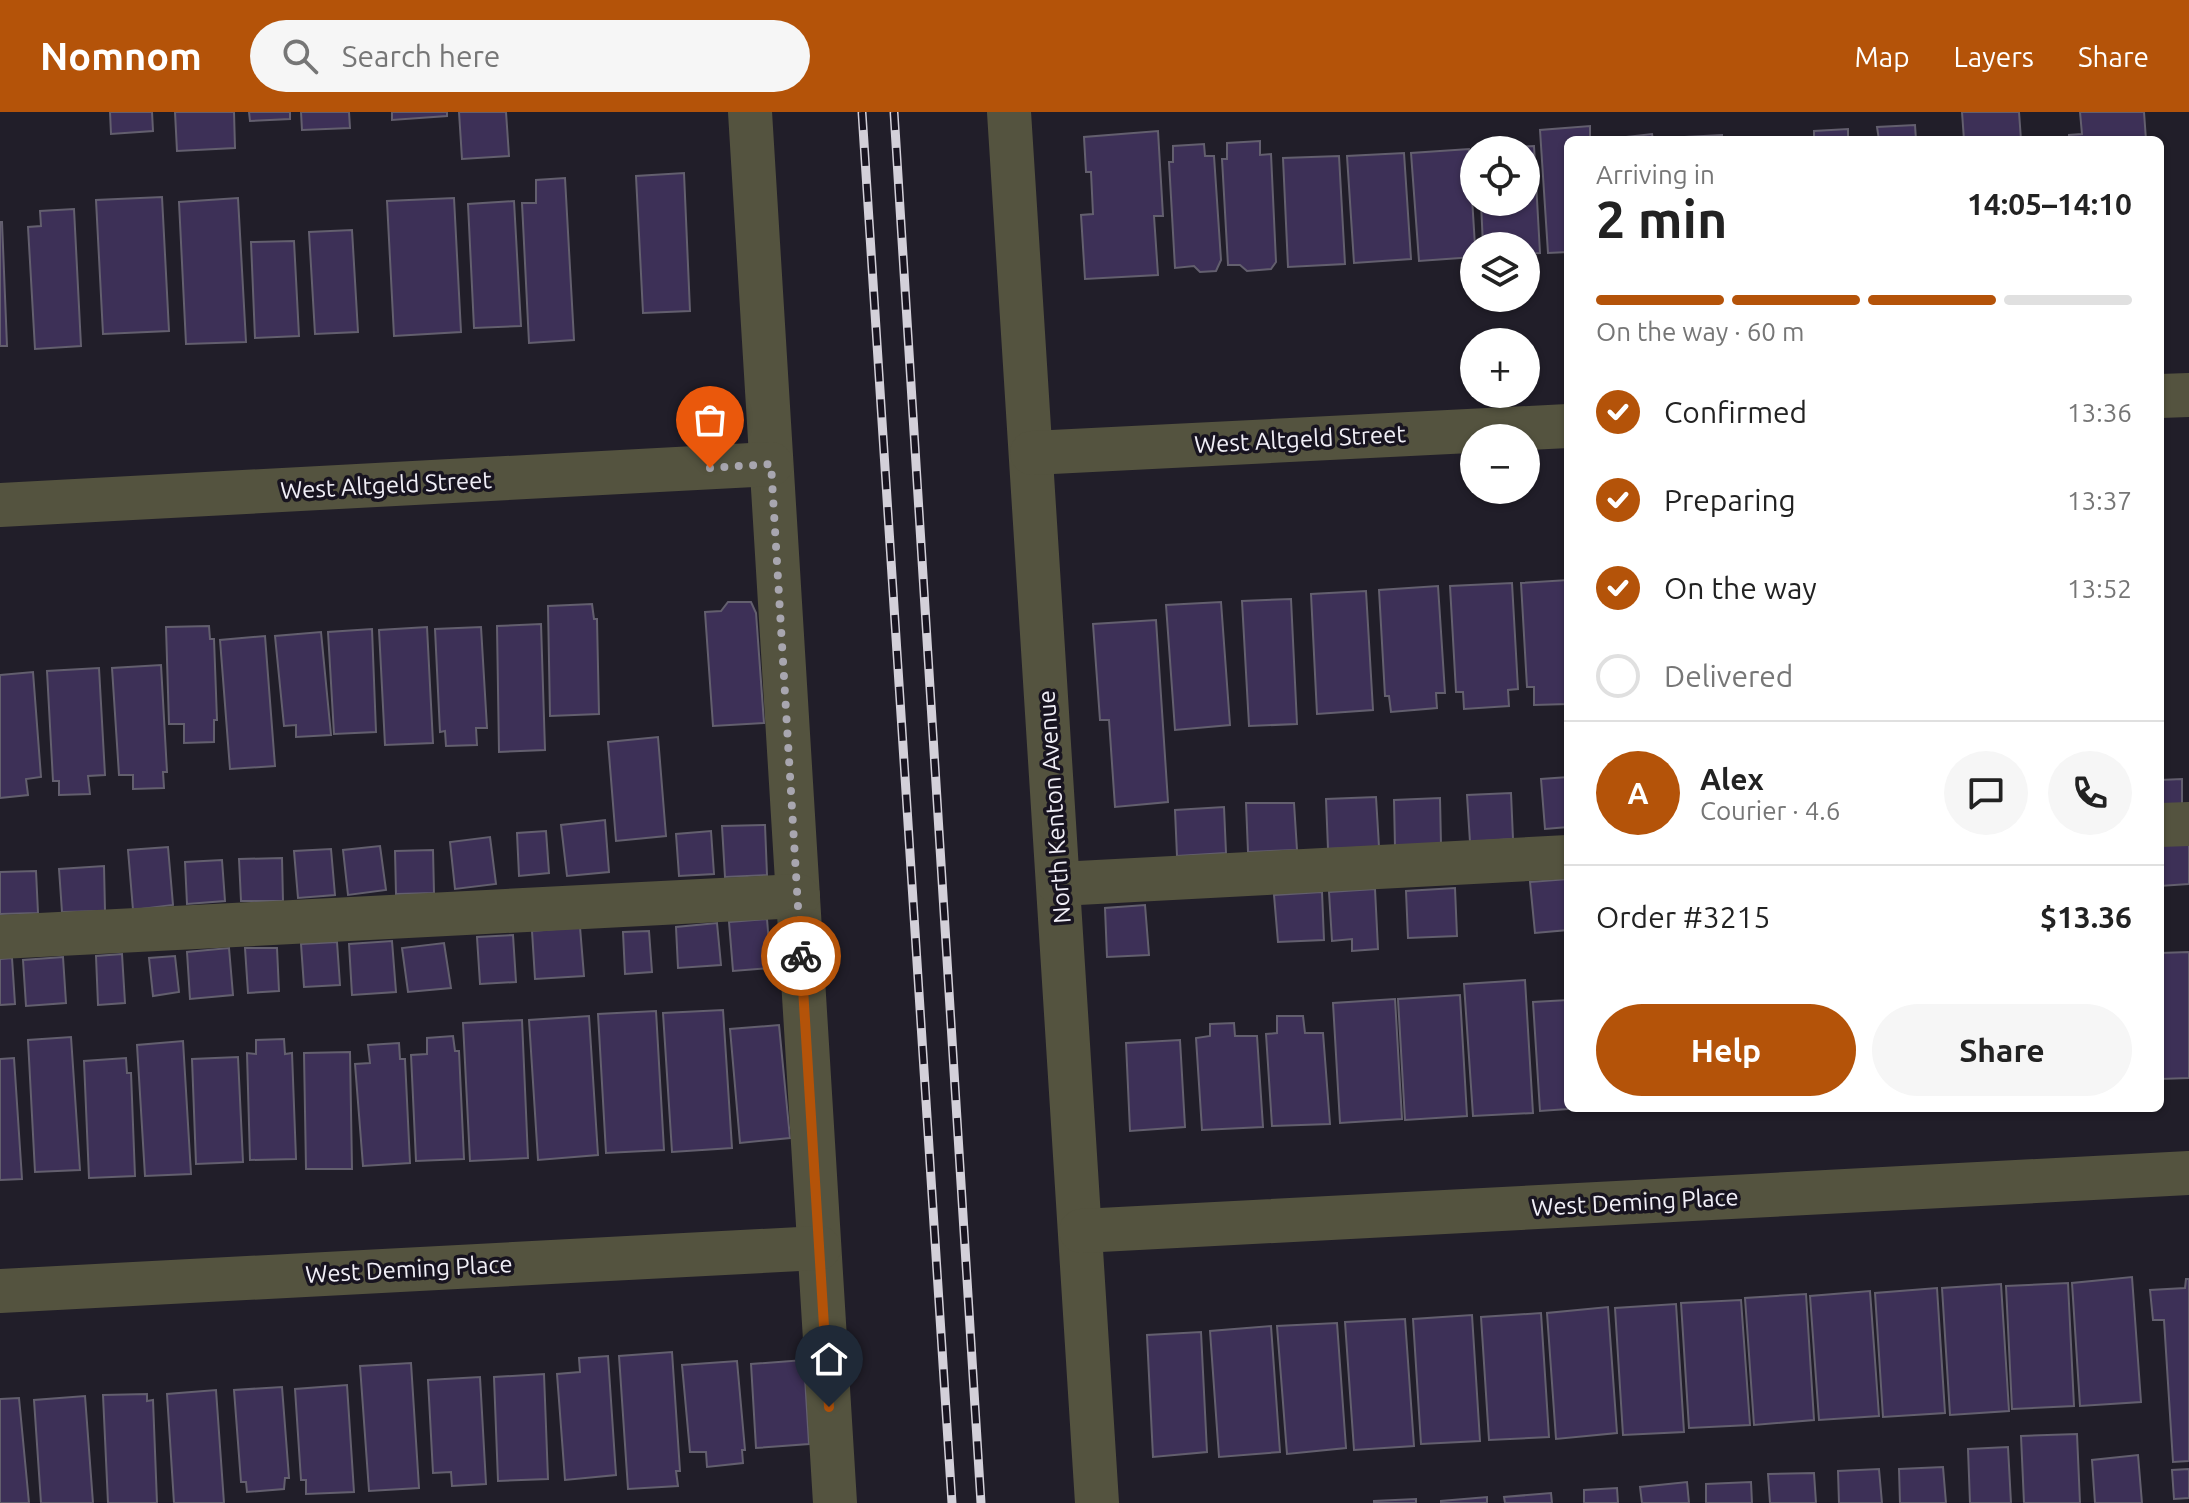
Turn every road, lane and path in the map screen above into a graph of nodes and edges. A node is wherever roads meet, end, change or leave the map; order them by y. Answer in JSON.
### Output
{"nodes":[{"id":1,"x":750,"y":112,"type":"edge"},
{"id":2,"x":1009,"y":112,"type":"edge"},
{"id":3,"x":2189,"y":395,"type":"edge"},
{"id":4,"x":2164,"y":396,"type":"edge"},
{"id":5,"x":1564,"y":426,"type":"edge"},
{"id":6,"x":1032,"y":453,"type":"junction"},
{"id":7,"x":771,"y":464,"type":"junction"},
{"id":8,"x":0,"y":505,"type":"edge"},
{"id":9,"x":2189,"y":824,"type":"edge"},
{"id":10,"x":2164,"y":825,"type":"edge"},
{"id":11,"x":1564,"y":857,"type":"edge"},
{"id":12,"x":1059,"y":884,"type":"junction"},
{"id":13,"x":798,"y":896,"type":"junction"},
{"id":14,"x":0,"y":937,"type":"edge"},
{"id":15,"x":2189,"y":1173,"type":"edge"},
{"id":16,"x":1081,"y":1231,"type":"junction"},
{"id":17,"x":819,"y":1248,"type":"junction"},
{"id":18,"x":0,"y":1291,"type":"edge"},
{"id":19,"x":835,"y":1503,"type":"edge"},
{"id":20,"x":1097,"y":1503,"type":"edge"}],
"edges":[{"from":1,"to":7,"type":"street"},
{"from":2,"to":6,"type":"street","name":"North Kenton Avenue"},
{"from":3,"to":4,"type":"street"},
{"from":5,"to":6,"type":"street","name":"West Altgeld Street"},
{"from":6,"to":12,"type":"street","name":"North Kenton Avenue"},
{"from":7,"to":8,"type":"street","name":"West Altgeld Street"},
{"from":7,"to":13,"type":"street"},
{"from":9,"to":10,"type":"street"},
{"from":11,"to":12,"type":"street"},
{"from":12,"to":16,"type":"street","name":"North Kenton Avenue"},
{"from":13,"to":14,"type":"street"},
{"from":13,"to":17,"type":"street"},
{"from":15,"to":16,"type":"street","name":"West Deming Place"},
{"from":16,"to":20,"type":"street","name":"North Kenton Avenue"},
{"from":17,"to":18,"type":"street","name":"West Deming Place"},
{"from":17,"to":19,"type":"street"}]}
